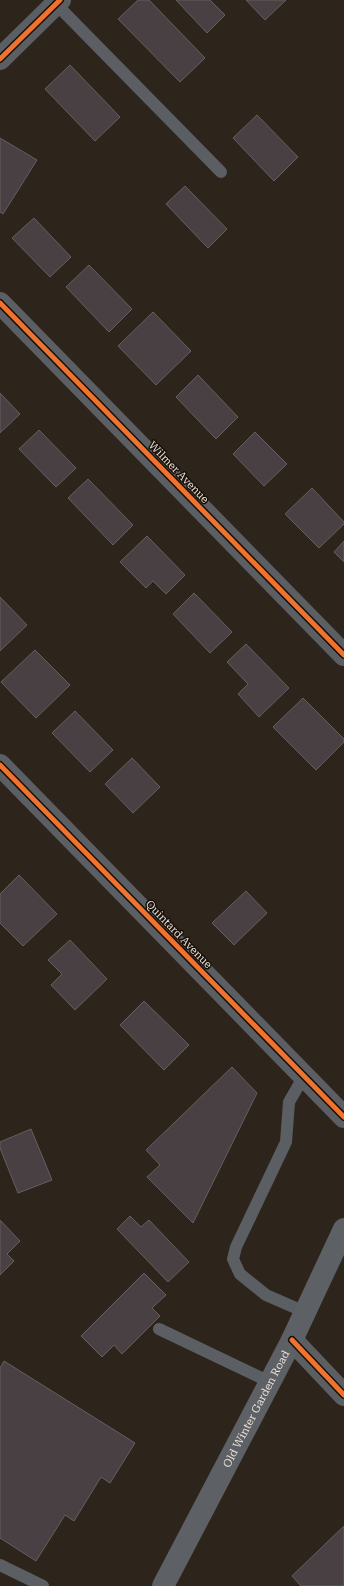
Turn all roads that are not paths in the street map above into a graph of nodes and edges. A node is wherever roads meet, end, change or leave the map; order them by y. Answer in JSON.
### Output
{"nodes":[{"id":1,"x":58,"y":2,"type":"edge"},
{"id":2,"x":0,"y":59,"type":"edge"},
{"id":3,"x":221,"y":172,"type":"dead end"},
{"id":4,"x":0,"y":303,"type":"edge"},
{"id":5,"x":344,"y":655,"type":"edge"},
{"id":6,"x":0,"y":765,"type":"edge"},
{"id":7,"x":304,"y":1076,"type":"junction"},
{"id":8,"x":344,"y":1117,"type":"edge"},
{"id":9,"x":344,"y":1229,"type":"edge"},
{"id":10,"x":305,"y":1312,"type":"junction"},
{"id":11,"x":159,"y":1329,"type":"dead end"},
{"id":12,"x":292,"y":1340,"type":"junction"},
{"id":13,"x":270,"y":1382,"type":"junction"},
{"id":14,"x":344,"y":1395,"type":"edge"},
{"id":15,"x":0,"y":1566,"type":"edge"},
{"id":16,"x":43,"y":1586,"type":"edge"},
{"id":17,"x":163,"y":1586,"type":"edge"}],
"edges":[{"from":1,"to":2,"type":"street"},
{"from":1,"to":3,"type":"lane"},
{"from":4,"to":5,"type":"street","name":"Wilmer Avenue"},
{"from":6,"to":7,"type":"street","name":"Quintard Avenue"},
{"from":7,"to":8,"type":"street","name":"Quintard Avenue"},
{"from":7,"to":10,"type":"lane"},
{"from":9,"to":10,"type":"main road","name":"Old Winter Garden Road"},
{"from":10,"to":12,"type":"main road","name":"Old Winter Garden Road"},
{"from":11,"to":13,"type":"lane"},
{"from":12,"to":13,"type":"main road","name":"Old Winter Garden Road"},
{"from":12,"to":14,"type":"street"},
{"from":13,"to":17,"type":"main road","name":"Old Winter Garden Road"},
{"from":15,"to":16,"type":"lane"}]}
